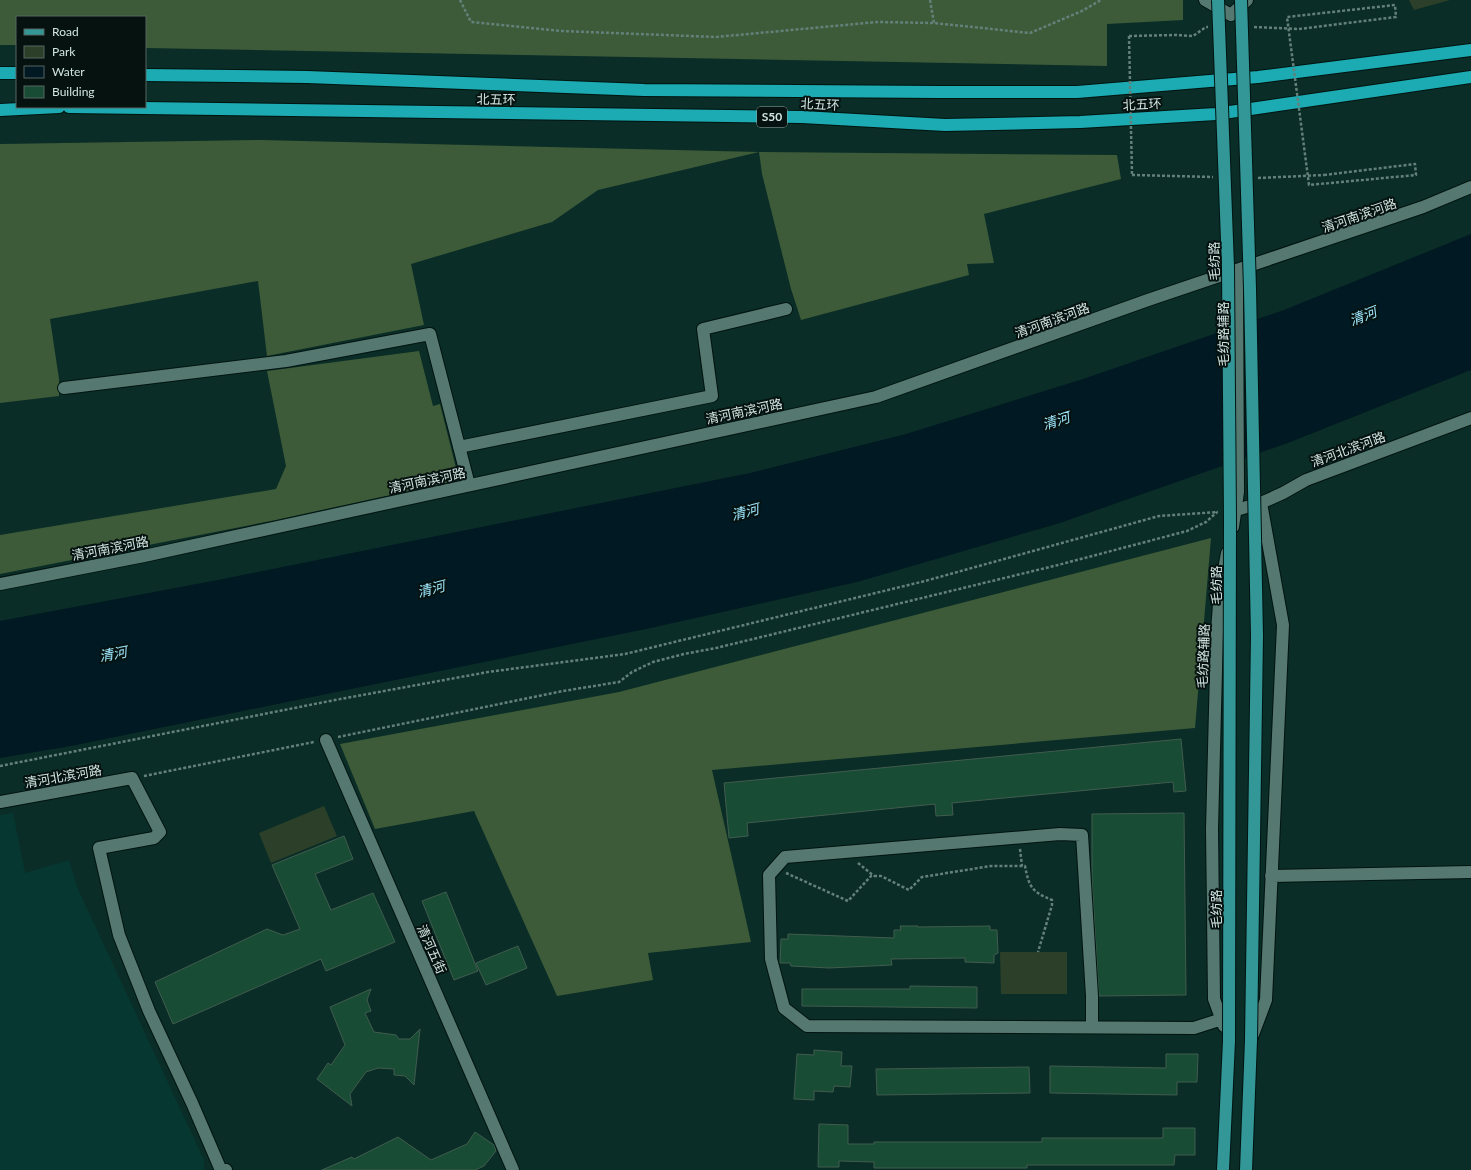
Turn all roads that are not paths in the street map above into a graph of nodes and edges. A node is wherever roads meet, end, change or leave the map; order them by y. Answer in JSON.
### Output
{"nodes":[{"id":1,"x":1205,"y":0,"type":"edge"},
{"id":2,"x":1218,"y":0,"type":"edge"},
{"id":3,"x":1241,"y":0,"type":"edge"},
{"id":4,"x":1248,"y":0,"type":"edge"},
{"id":5,"x":1471,"y":50,"type":"edge"},
{"id":6,"x":0,"y":73,"type":"edge"},
{"id":7,"x":16,"y":73,"type":"edge"},
{"id":8,"x":146,"y":75,"type":"edge"},
{"id":9,"x":1471,"y":76,"type":"edge"},
{"id":10,"x":0,"y":106,"type":"edge"},
{"id":11,"x":16,"y":106,"type":"edge"},
{"id":12,"x":39,"y":108,"type":"edge"},
{"id":13,"x":142,"y":108,"type":"edge"},
{"id":14,"x":0,"y":110,"type":"edge"},
{"id":15,"x":1471,"y":187,"type":"edge"},
{"id":16,"x":1238,"y":271,"type":"junction"},
{"id":17,"x":786,"y":309,"type":"dead end"},
{"id":18,"x":64,"y":388,"type":"dead end"},
{"id":19,"x":1471,"y":418,"type":"edge"},
{"id":20,"x":459,"y":447,"type":"junction"},
{"id":21,"x":469,"y":485,"type":"junction"},
{"id":22,"x":1261,"y":503,"type":"junction"},
{"id":23,"x":1236,"y":510,"type":"junction"},
{"id":24,"x":0,"y":584,"type":"edge"},
{"id":25,"x":326,"y":740,"type":"road end"},
{"id":26,"x":0,"y":802,"type":"edge"},
{"id":27,"x":1471,"y":872,"type":"edge"},
{"id":28,"x":1271,"y":876,"type":"junction"},
{"id":29,"x":1222,"y":1019,"type":"junction"},
{"id":30,"x":1092,"y":1027,"type":"junction"},
{"id":31,"x":1251,"y":1040,"type":"junction"},
{"id":32,"x":1229,"y":1041,"type":"junction"},
{"id":33,"x":222,"y":1169,"type":"edge"},
{"id":34,"x":513,"y":1170,"type":"edge"},
{"id":35,"x":1223,"y":1170,"type":"edge"},
{"id":36,"x":1246,"y":1170,"type":"edge"}],
"edges":[{"from":1,"to":4,"type":"street"},
{"from":2,"to":32,"type":"main road","name":"毛纺路","bridge":true},
{"from":3,"to":31,"type":"main road","bridge":true},
{"from":5,"to":8,"type":"highway","name":"北五环","number":"S50"},
{"from":6,"to":7,"type":"highway"},
{"from":9,"to":13,"type":"highway","name":"北五环","number":"S50"},
{"from":10,"to":11,"type":"highway"},
{"from":12,"to":14,"type":"highway"},
{"from":15,"to":16,"type":"street","name":"清河南滨河路"},
{"from":16,"to":21,"type":"street","name":"清河南滨河路"},
{"from":16,"to":23,"type":"street","name":"毛纺路辅路"},
{"from":17,"to":20,"type":"street"},
{"from":18,"to":20,"type":"street"},
{"from":19,"to":22,"type":"street","name":"清河北滨河路"},
{"from":20,"to":21,"type":"street"},
{"from":21,"to":24,"type":"street","name":"清河南滨河路"},
{"from":22,"to":23,"type":"street","name":"清河北滨河路"},
{"from":22,"to":28,"type":"street"},
{"from":23,"to":29,"type":"street","name":"毛纺路辅路"},
{"from":25,"to":34,"type":"street","name":"清河五街"},
{"from":26,"to":33,"type":"street","name":"清河北滨河路"},
{"from":27,"to":28,"type":"street"},
{"from":28,"to":31,"type":"street"},
{"from":29,"to":30,"type":"street"},
{"from":29,"to":32,"type":"street","name":"毛纺路辅路"},
{"from":30,"to":30,"type":"street"},
{"from":31,"to":36,"type":"main road"},
{"from":32,"to":35,"type":"main road","name":"毛纺路"}]}
